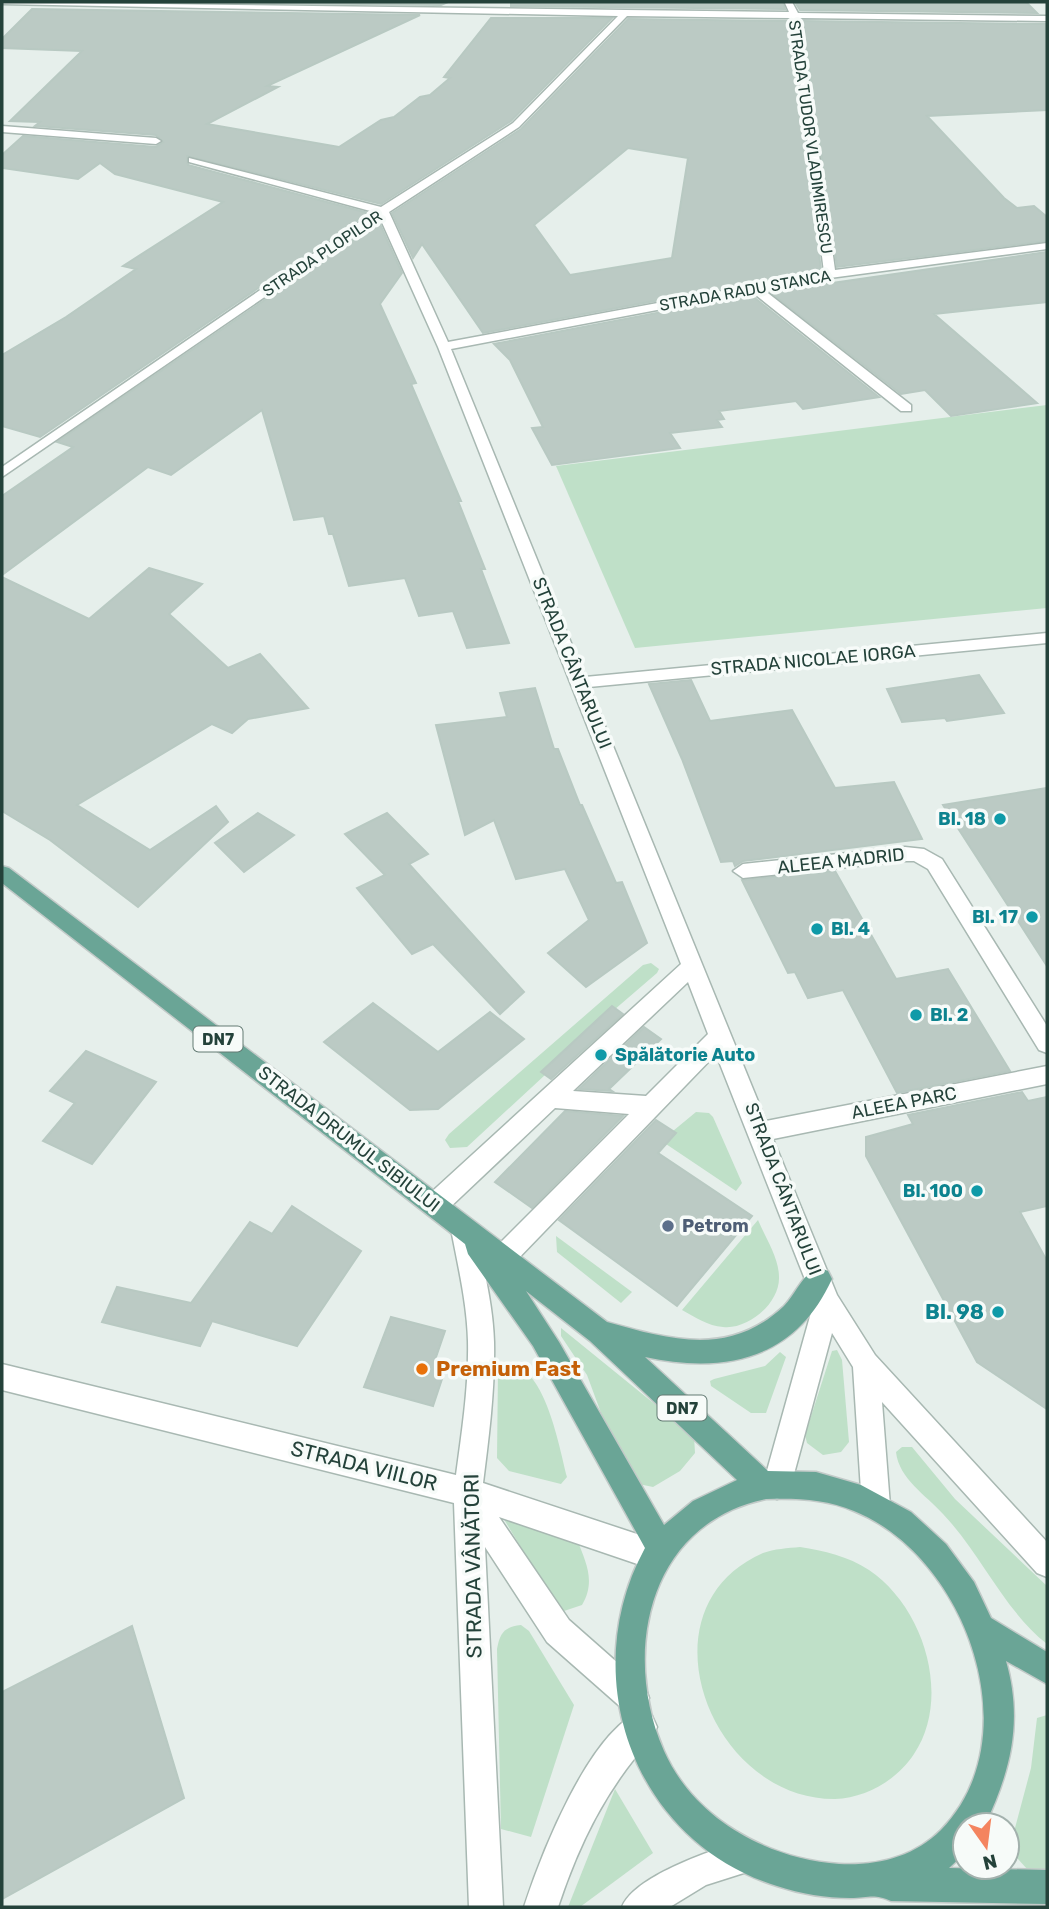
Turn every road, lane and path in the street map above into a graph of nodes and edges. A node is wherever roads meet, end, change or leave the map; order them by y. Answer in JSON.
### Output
{"nodes":[{"id":1,"x":2,"y":2,"type":"edge"},
{"id":2,"x":788,"y":2,"type":"edge"},
{"id":3,"x":625,"y":13,"type":"junction"},
{"id":4,"x":795,"y":15,"type":"junction"},
{"id":5,"x":1047,"y":18,"type":"edge"},
{"id":6,"x":2,"y":129,"type":"edge"},
{"id":7,"x":156,"y":141,"type":"dead end"},
{"id":8,"x":193,"y":160,"type":"dead end"},
{"id":9,"x":383,"y":211,"type":"junction"},
{"id":10,"x":1047,"y":246,"type":"edge"},
{"id":11,"x":830,"y":274,"type":"junction"},
{"id":12,"x":754,"y":288,"type":"junction"},
{"id":13,"x":444,"y":347,"type":"junction"},
{"id":14,"x":906,"y":408,"type":"dead end"},
{"id":15,"x":2,"y":473,"type":"edge"},
{"id":16,"x":1047,"y":638,"type":"edge"},
{"id":17,"x":579,"y":683,"type":"junction"},
{"id":18,"x":743,"y":871,"type":"dead end"},
{"id":19,"x":2,"y":873,"type":"edge"},
{"id":20,"x":694,"y":964,"type":"junction"},
{"id":21,"x":722,"y":1034,"type":"junction"},
{"id":22,"x":1047,"y":1044,"type":"edge"},
{"id":23,"x":1047,"y":1075,"type":"edge"},
{"id":24,"x":547,"y":1098,"type":"junction"},
{"id":25,"x":651,"y":1106,"type":"junction"},
{"id":26,"x":761,"y":1132,"type":"junction"},
{"id":27,"x":435,"y":1205,"type":"junction"},
{"id":28,"x":463,"y":1227,"type":"junction"},
{"id":29,"x":503,"y":1257,"type":"junction"},
{"id":30,"x":823,"y":1290,"type":"junction"},
{"id":31,"x":599,"y":1332,"type":"junction"},
{"id":32,"x":866,"y":1364,"type":"junction"},
{"id":33,"x":2,"y":1377,"type":"edge"},
{"id":34,"x":770,"y":1485,"type":"junction"},
{"id":35,"x":468,"y":1492,"type":"junction"},
{"id":36,"x":876,"y":1506,"type":"junction"},
{"id":37,"x":658,"y":1551,"type":"junction"},
{"id":38,"x":1047,"y":1563,"type":"edge"},
{"id":39,"x":984,"y":1630,"type":"junction"},
{"id":40,"x":1047,"y":1669,"type":"edge"},
{"id":41,"x":637,"y":1712,"type":"junction"},
{"id":42,"x":975,"y":1811,"type":"edge"},
{"id":43,"x":951,"y":1842,"type":"edge"},
{"id":44,"x":738,"y":1859,"type":"junction"},
{"id":45,"x":885,"y":1884,"type":"junction"},
{"id":46,"x":1047,"y":1887,"type":"edge"},
{"id":47,"x":486,"y":1907,"type":"edge"},
{"id":48,"x":541,"y":1907,"type":"edge"},
{"id":49,"x":639,"y":1907,"type":"edge"}],
"edges":[{"from":1,"to":3,"type":"street"},
{"from":2,"to":4,"type":"street","name":"STRADA TUDOR VLADIMIRESCU"},
{"from":3,"to":4,"type":"street"},
{"from":3,"to":9,"type":"street","name":"STRADA PLOPILOR"},
{"from":4,"to":5,"type":"street"},
{"from":4,"to":11,"type":"street","name":"STRADA TUDOR VLADIMIRESCU"},
{"from":6,"to":7,"type":"street"},
{"from":8,"to":9,"type":"street"},
{"from":9,"to":13,"type":"street","name":"STRADA CÂNTARULUI"},
{"from":9,"to":15,"type":"street","name":"STRADA PLOPILOR"},
{"from":10,"to":11,"type":"street","name":"STRADA RADU STANCA"},
{"from":11,"to":12,"type":"street","name":"STRADA RADU STANCA"},
{"from":12,"to":13,"type":"street","name":"STRADA RADU STANCA"},
{"from":12,"to":14,"type":"street"},
{"from":13,"to":17,"type":"street","name":"STRADA CÂNTARULUI"},
{"from":16,"to":17,"type":"street","name":"STRADA NICOLAE IORGA"},
{"from":17,"to":20,"type":"street","name":"STRADA CÂNTARULUI"},
{"from":18,"to":22,"type":"street","name":"ALEEA MADRID"},
{"from":19,"to":27,"type":"main road","name":"STRADA DRUMUL SIBIULUI","number":"DN7"},
{"from":20,"to":21,"type":"street","name":"STRADA CÂNTARULUI"},
{"from":20,"to":24,"type":"street"},
{"from":21,"to":25,"type":"street"},
{"from":21,"to":26,"type":"street","name":"STRADA CÂNTARULUI"},
{"from":23,"to":26,"type":"street","name":"ALEEA PARC"},
{"from":24,"to":25,"type":"street"},
{"from":24,"to":27,"type":"street"},
{"from":25,"to":29,"type":"street"},
{"from":26,"to":30,"type":"street","name":"STRADA CÂNTARULUI"},
{"from":27,"to":28,"type":"main road","name":"STRADA DRUMUL SIBIULUI","number":"DN7"},
{"from":28,"to":29,"type":"main road","name":"STRADA DRUMUL SIBIULUI","number":"DN7"},
{"from":28,"to":35,"type":"street","name":"STRADA VÂNĂTORI"},
{"from":28,"to":37,"type":"main road","name":"STRADA DRUMUL SIBIULUI"},
{"from":29,"to":31,"type":"main road","name":"STRADA DRUMUL SIBIULUI","number":"DN7"},
{"from":30,"to":31,"type":"main road"},
{"from":30,"to":32,"type":"street","name":"STRADA CÂNTARULUI"},
{"from":30,"to":34,"type":"street"},
{"from":31,"to":34,"type":"main road","name":"STRADA DRUMUL SIBIULUI","number":"DN7"},
{"from":32,"to":36,"type":"street","name":"STRADA CÂNTARULUI"},
{"from":32,"to":38,"type":"street"},
{"from":33,"to":35,"type":"street","name":"STRADA VIILOR"},
{"from":34,"to":36,"type":"main road"},
{"from":34,"to":37,"type":"main road"},
{"from":35,"to":37,"type":"street","name":"STRADA VIILOR"},
{"from":35,"to":41,"type":"street"},
{"from":35,"to":47,"type":"street","name":"STRADA VÂNĂTORI"},
{"from":36,"to":39,"type":"main road"},
{"from":37,"to":41,"type":"main road"},
{"from":39,"to":40,"type":"main road"},
{"from":39,"to":42,"type":"main road"},
{"from":41,"to":44,"type":"main road"},
{"from":41,"to":48,"type":"street"},
{"from":43,"to":45,"type":"main road"},
{"from":44,"to":45,"type":"main road"},
{"from":44,"to":49,"type":"street"},
{"from":45,"to":46,"type":"main road"}]}
